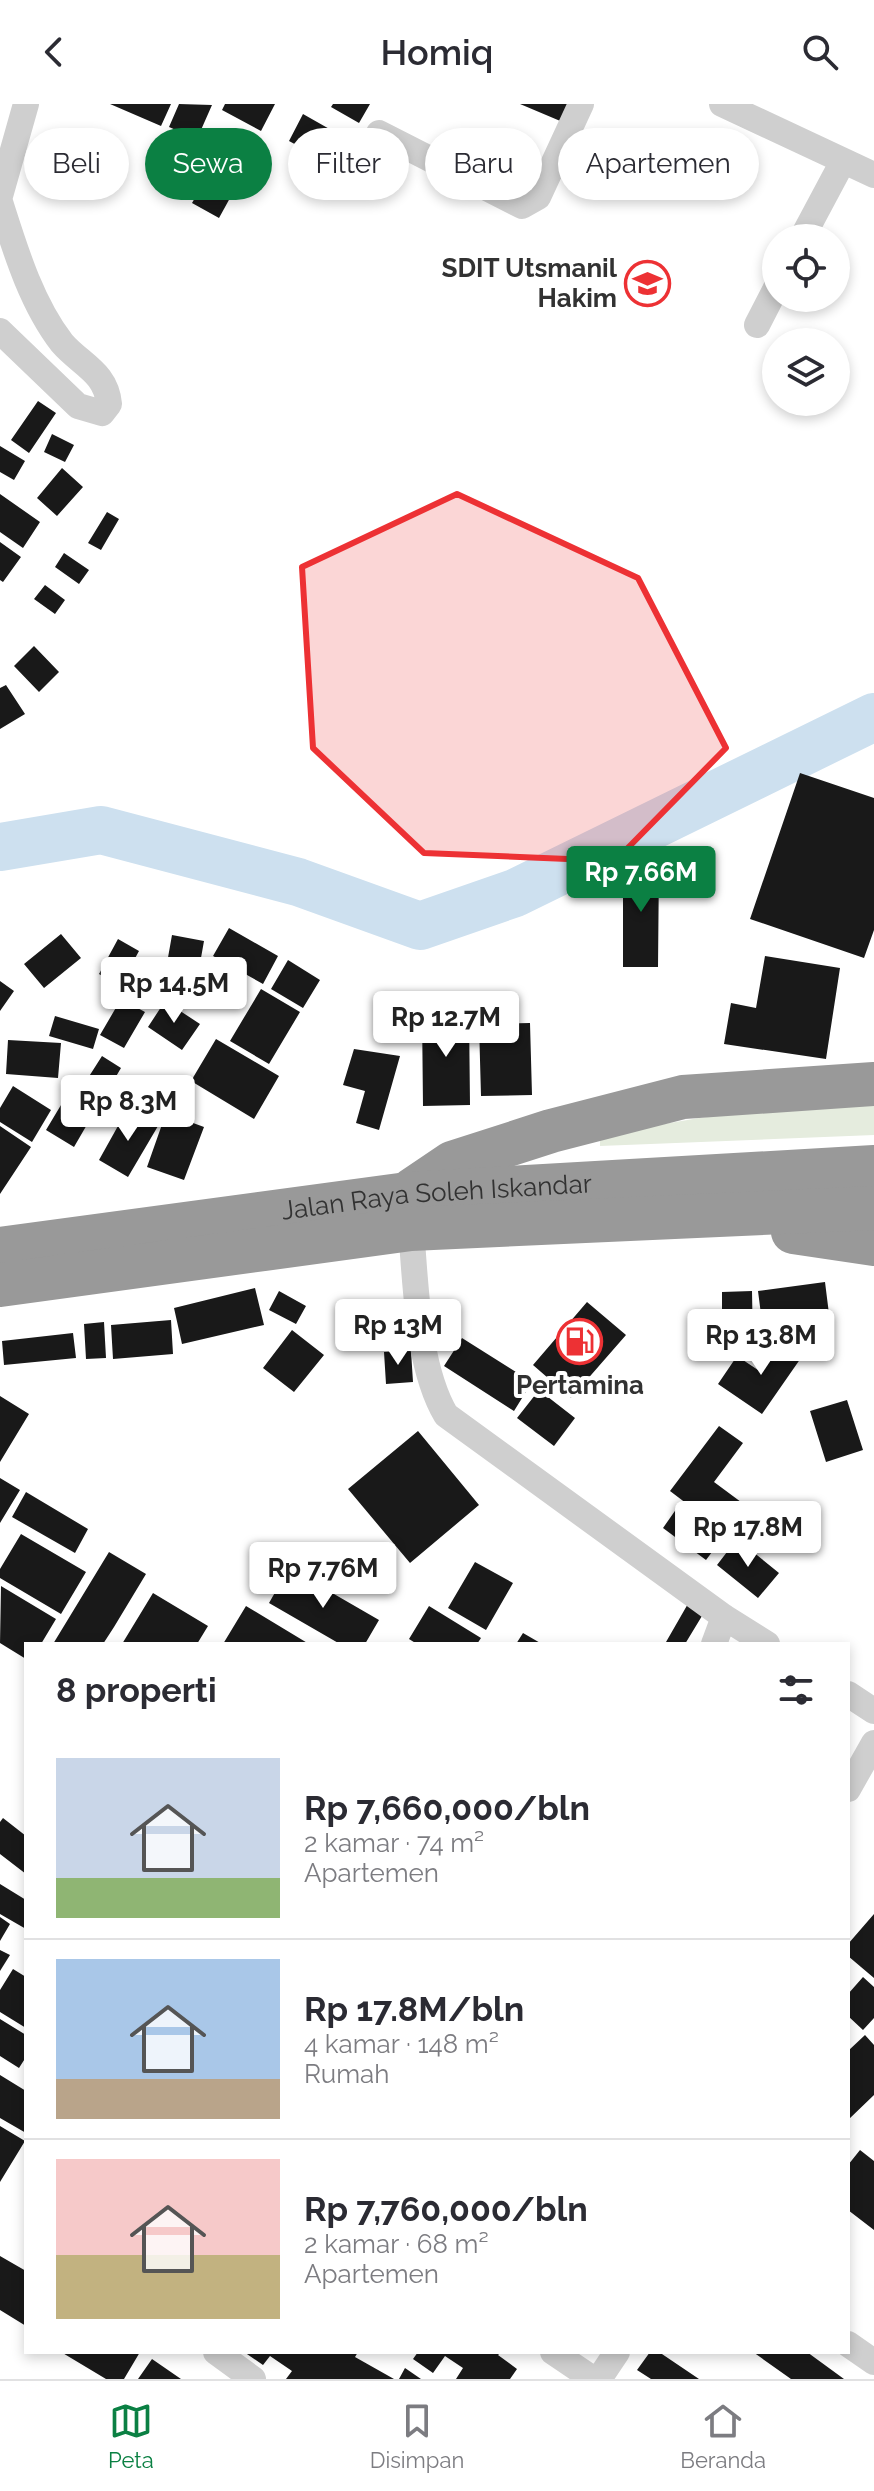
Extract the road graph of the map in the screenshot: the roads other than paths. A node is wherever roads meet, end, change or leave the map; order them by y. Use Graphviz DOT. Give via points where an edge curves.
graph roads {
  1 [pos="26,104"];
  2 [pos="581,104"];
  3 [pos="722,104"];
  4 [pos="409,148"];
  5 [pos="842,163"];
  6 [pos="874,175"];
  7 [pos="0,199"];
  8 [pos="809,224"];
  9 [pos="764,312"];
  10 [pos="757,325"];
  11 [pos="0,331"];
  12 [pos="874,1084"];
  13 [pos="874,1167"];
  14 [pos="874,1208"];
  15 [pos="409,1211"];
  16 [pos="683,1215"];
  17 [pos="874,1244"];
  18 [pos="0,1249"];
  19 [pos="0,1285"];
  20 [pos="724,1617"];
  21 [pos="715,1642"];
  22 [pos="764,1642"];
  23 [pos="850,1695"];
  24 [pos="874,1711"];
  25 [pos="874,1743"];
  26 [pos="850,1785"];
  27 [pos="850,2345"];
  28 [pos="219,2354"];
  29 [pos="615,2354"];
  30 [pos="564,2362"];
  31 [pos="874,2362"];
  32 [pos="253,2379"];
  33 [pos="596,2379"];
  1 -- 7 [label="street"];
  2 -- 4 [label="street" via="538,197 522,206"];
  3 -- 5 [label="street"];
  5 -- 6 [label="street"];
  5 -- 8 [label="street"];
  7 -- 11 [label="street" via="41,310 63,344 103,379 109,404 102,413 78,406"];
  9 -- 10 [label="street"];
  12 -- 15 [label="highway" via="683,1097 551,1131 452,1163"];
  13 -- 15 [label="highway, Jalan Raya Soleh Iskandar"];
  14 -- 16 [label="highway, Jalan Raya Soleh Iskandar"];
  15 -- 16 [label="highway, Jalan Raya Soleh Iskandar"];
  15 -- 18 [label="highway, Jalan Raya Soleh Iskandar"];
  15 -- 19 [label="highway, Jalan Raya Soleh Iskandar"];
  15 -- 20 [label="street" via="428,1363 446,1415"];
  16 -- 17 [label="highway"];
  20 -- 21 [label="street"];
  20 -- 22 [label="street"];
  23 -- 24 [label="street"];
  25 -- 26 [label="street"];
  27 -- 31 [label="street"];
  28 -- 32 [label="street"];
  29 -- 33 [label="street"];
  30 -- 33 [label="street"];
}
